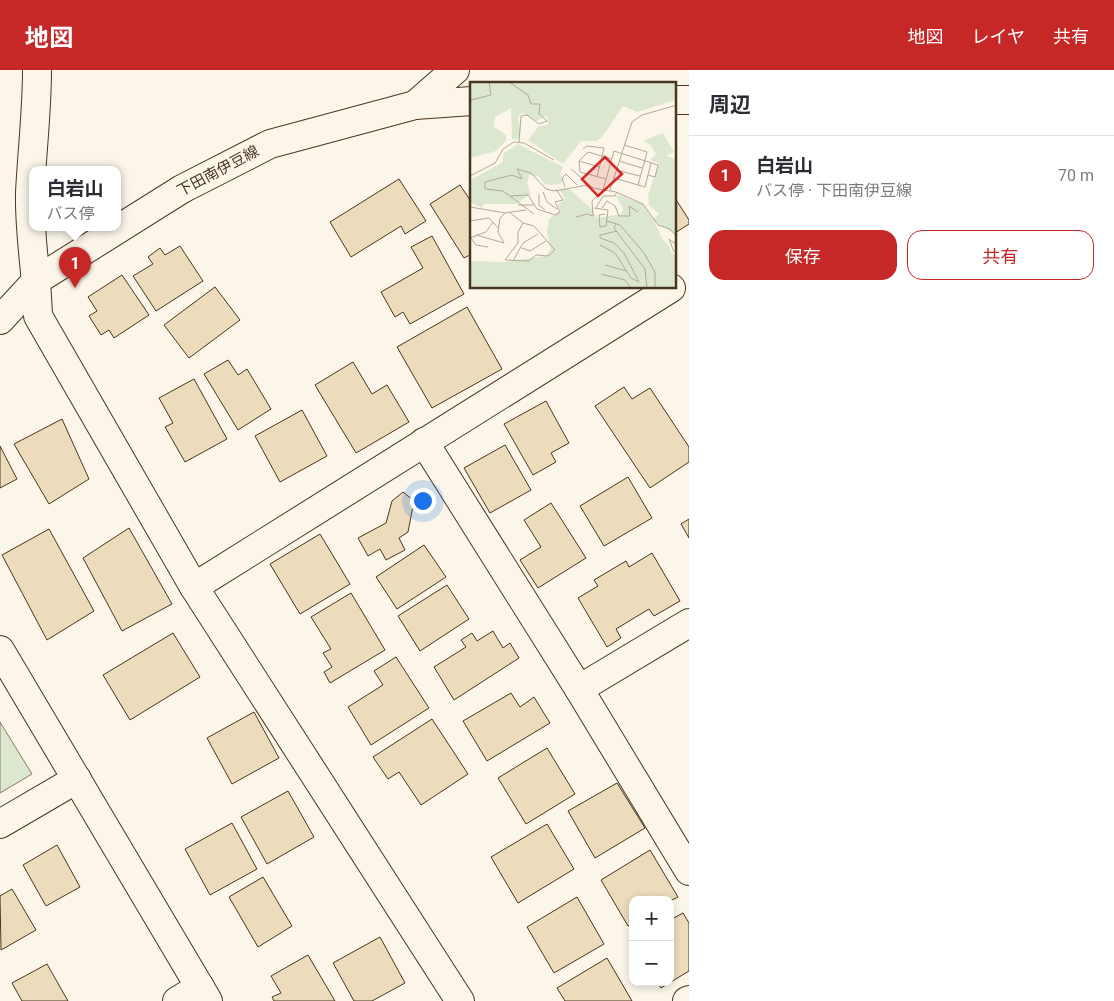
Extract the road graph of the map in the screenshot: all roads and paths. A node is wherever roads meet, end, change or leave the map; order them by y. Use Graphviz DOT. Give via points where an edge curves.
graph roads {
  1 [pos="38,70"];
  2 [pos="455,70"];
  3 [pos="676,100"];
  4 [pos="689,100"];
  5 [pos="470,101"];
  6 [pos="415,104"];
  7 [pos="32,166"];
  8 [pos="121,227"];
  9 [pos="32,231"];
  10 [pos="115,231"];
  11 [pos="689,276"];
  12 [pos="37,280"];
  13 [pos="676,284"];
  14 [pos="669,289"];
  15 [pos="0,320"];
  16 [pos="424,442"];
  17 [pos="194,587"];
  18 [pos="689,623"];
  19 [pos="0,650"];
  20 [pos="579,689"];
  21 [pos="76,779"];
  22 [pos="0,824"];
  23 [pos="689,871"];
  24 [pos="204,994"];
  25 [pos="177,1001"];
  26 [pos="460,1001"];
  1 -- 7 [label="street"];
  2 -- 6 [label="street"];
  3 -- 4 [label="street"];
  5 -- 6 [label="street, 下田南伊豆線"];
  6 -- 8 [label="street, 下田南伊豆線" via="270,144 182,189"];
  9 -- 12 [label="street"];
  10 -- 12 [label="street, 下田南伊豆線"];
  11 -- 13 [label="street"];
  12 -- 15 [label="street, 下田南伊豆線"];
  12 -- 17 [label="street" via="38,316"];
  14 -- 16 [label="street"];
  16 -- 17 [label="street"];
  16 -- 20 [label="street"];
  17 -- 26 [label="street"];
  18 -- 20 [label="street"];
  19 -- 21 [label="street"];
  20 -- 23 [label="street"];
  21 -- 22 [label="street"];
  21 -- 24 [label="street"];
  24 -- 25 [label="street"];
}
